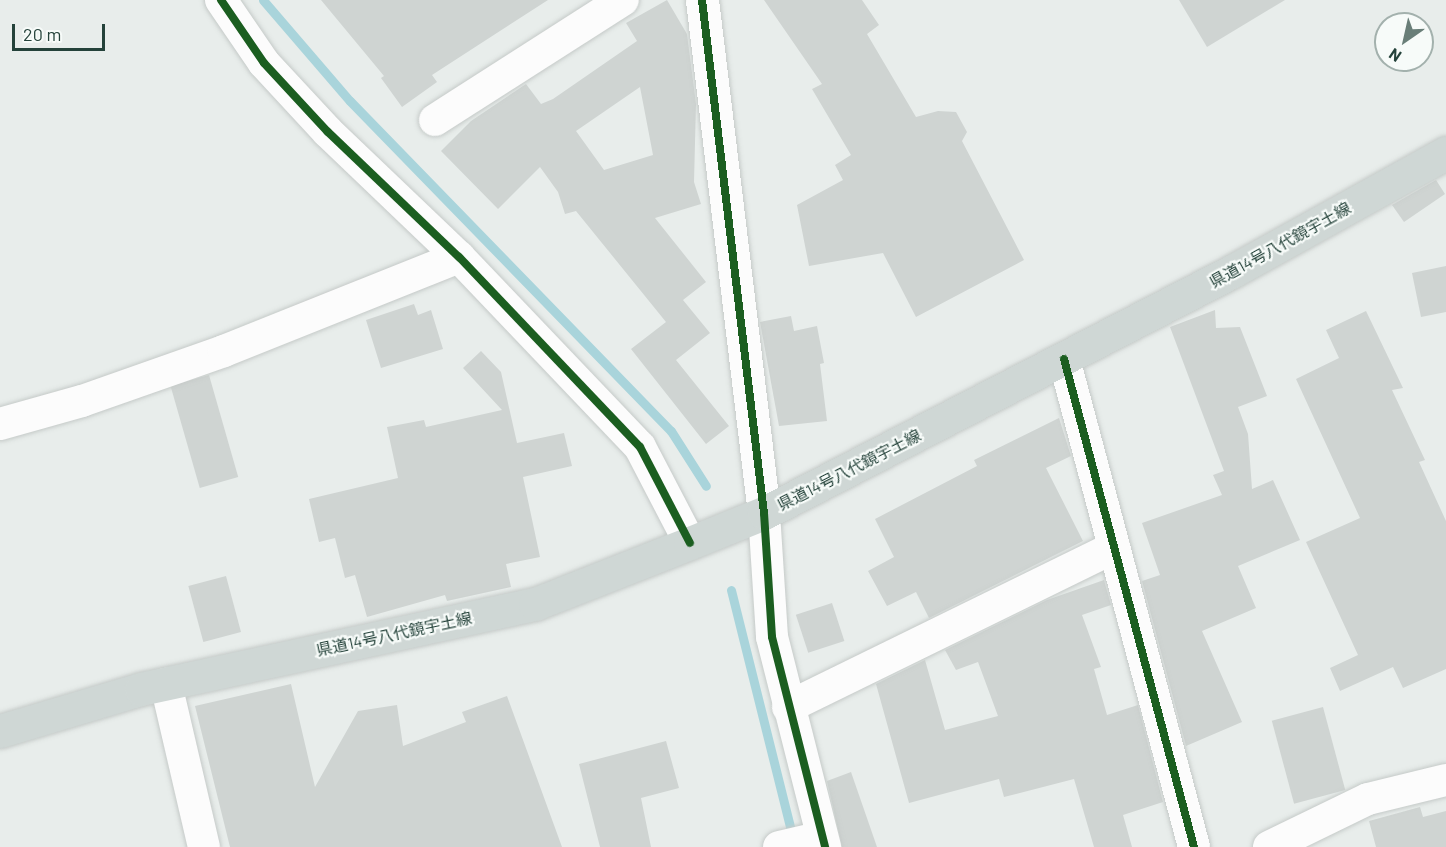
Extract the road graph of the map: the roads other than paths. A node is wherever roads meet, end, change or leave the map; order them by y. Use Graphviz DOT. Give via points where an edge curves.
graph roads {
  1 [pos="221,0"];
  2 [pos="623,0"];
  3 [pos="702,0"];
  4 [pos="435,120"];
  5 [pos="1446,153"];
  6 [pos="459,257"];
  7 [pos="1064,358"];
  8 [pos="0,424"];
  9 [pos="764,513"];
  10 [pos="690,543"];
  11 [pos="1114,547"];
  12 [pos="166,684"];
  13 [pos="788,708"];
  14 [pos="0,731"];
  15 [pos="1446,780"];
  16 [pos="820,841"];
  17 [pos="204,847"];
  18 [pos="779,847"];
  19 [pos="1194,847"];
  20 [pos="1269,847"];
  1 -- 6 [label="street" via="264,63 328,132"];
  2 -- 4 [label="street"];
  3 -- 9 [label="street"];
  5 -- 7 [label="main road, 県道14号八代鏡宇土線" via="1231,273"];
  6 -- 8 [label="street" via="224,351 82,401"];
  6 -- 10 [label="street" via="640,447"];
  7 -- 9 [label="main road, 県道14号八代鏡宇土線"];
  7 -- 11 [label="street"];
  9 -- 10 [label="main road, 県道14号八代鏡宇土線"];
  9 -- 13 [label="street" via="772,638"];
  10 -- 12 [label="main road, 県道14号八代鏡宇土線" via="535,604"];
  11 -- 13 [label="street"];
  11 -- 19 [label="street"];
  12 -- 14 [label="main road, 県道14号八代鏡宇土線"];
  12 -- 17 [label="street"];
  13 -- 16 [label="street"];
  15 -- 20 [label="street" via="1368,799"];
  16 -- 18 [label="street"];
}
